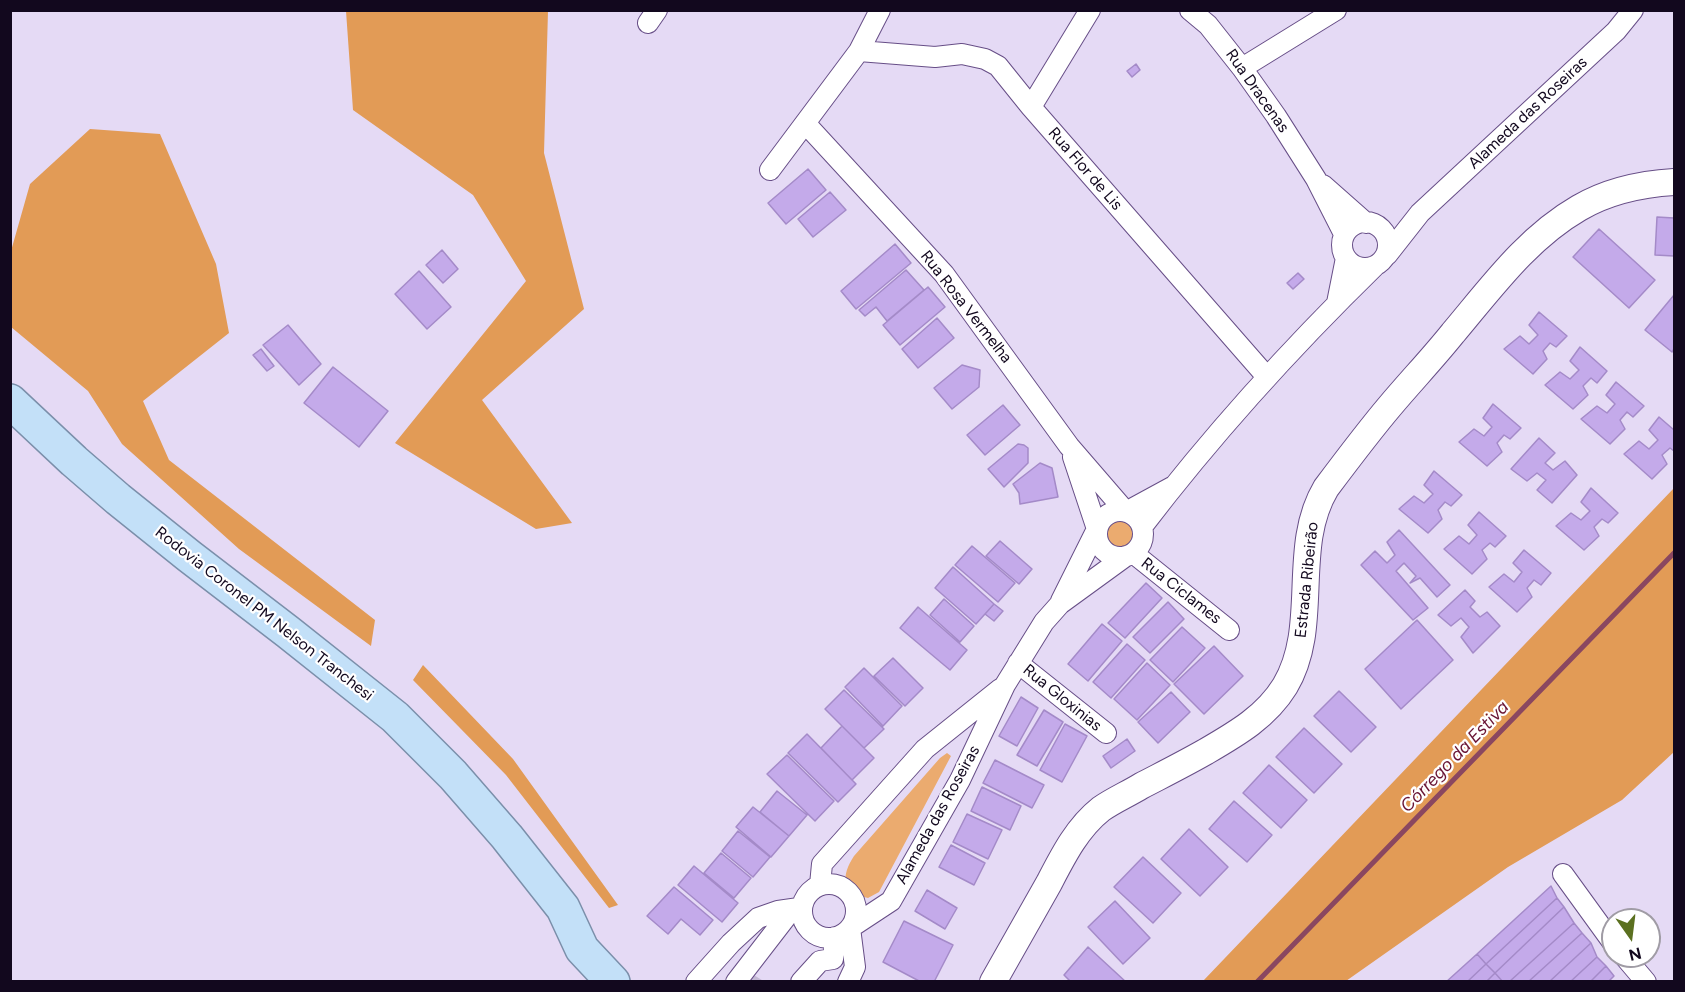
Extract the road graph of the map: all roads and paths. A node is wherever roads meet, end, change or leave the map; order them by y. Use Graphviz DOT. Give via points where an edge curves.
graph roads {
  1 [pos="880,10"];
  2 [pos="1090,10"];
  3 [pos="1190,10"];
  4 [pos="1336,10"];
  5 [pos="1633,10"];
  6 [pos="859,51"];
  7 [pos="1242,68"];
  8 [pos="1031,107"];
  9 [pos="805,123"];
  10 [pos="771,170"];
  11 [pos="1316,179"];
  12 [pos="1674,182"];
  13 [pos="1420,213"];
  14 [pos="1374,226"];
  15 [pos="1344,234"];
  16 [pos="1346,258"];
  17 [pos="1381,260"];
  18 [pos="1337,303"];
  19 [pos="1267,377"];
  20 [pos="10,402"];
  21 [pos="1069,446"];
  22 [pos="1172,487"];
  23 [pos="1126,512"];
  24 [pos="1142,527"];
  25 [pos="1097,529"];
  26 [pos="1129,555"];
  27 [pos="1060,604"];
  28 [pos="1229,630"];
  29 [pos="1018,663"];
  30 [pos="1005,685"];
  31 [pos="1106,733"];
  32 [pos="507,837"];
  33 [pos="1563,874"];
  34 [pos="820,885"];
  35 [pos="799,908"];
  36 [pos="1601,926"];
  37 [pos="843,933"];
  38 [pos="832,959"];
  39 [pos="1635,968"];
  40 [pos="757,977"];
  41 [pos="587,981"];
  42 [pos="613,981"];
  43 [pos="696,981"];
  44 [pos="736,981"];
  45 [pos="801,981"];
  46 [pos="820,981"];
  47 [pos="848,981"];
  48 [pos="993,981"];
  49 [pos="1646,981"];
  1 -- 6 [label="street"];
  2 -- 8 [label="street"];
  3 -- 7 [label="street, Rua Dracenas" via="1208,25"];
  4 -- 7 [label="street"];
  5 -- 13 [label="street, Alameda das Roseiras" via="1608,38"];
  6 -- 8 [label="street, Rua Flor de Lis" via="935,57 962,54 985,59 998,66"];
  6 -- 9 [label="street"];
  7 -- 11 [label="street, Rua Dracenas"];
  8 -- 19 [label="street, Rua Flor de Lis"];
  9 -- 10 [label="street"];
  9 -- 21 [label="street, Rua Rosa Vermelha" via="944,274"];
  11 -- 14 [label="street, Rua Dracenas"];
  11 -- 15 [label="street, Rua Dracenas"];
  12 -- 48 [label="street, Estrada Ribeirão" via="1630,187 1602,196 1557,222 1503,274 1389,407 1317,502 1307,548 1300,649 1285,687 1259,717 1239,732 1115,800 1093,817 1070,844"];
  13 -- 14 [label="street, Alameda das Roseiras"];
  13 -- 17 [label="street, Alameda das Roseiras"];
  14 -- 15 [label="street" via="1353,225"];
  14 -- 17 [label="street" via="1387,239"];
  15 -- 16 [label="street"];
  16 -- 17 [label="street" via="1365,268"];
  16 -- 18 [label="street"];
  17 -- 18 [label="street, Alameda das Roseiras"];
  18 -- 19 [label="street, Alameda das Roseiras"];
  19 -- 22 [label="street, Alameda das Roseiras"];
  20 -- 32 [label="highway, Rodovia Coronel PM Nelson Tranchesi" via="118,498 395,717"];
  21 -- 23 [label="street, Rua Rosa Vermelha"];
  21 -- 25 [label="street, Rua Rosa Vermelha"];
  22 -- 23 [label="street, Alameda das Roseiras"];
  22 -- 24 [label="street, Alameda das Roseiras"];
  23 -- 24 [label="street"];
  23 -- 25 [label="street" via="1105,516"];
  24 -- 26 [label="street" via="1142,541"];
  25 -- 26 [label="street" via="1096,537 1103,550 1118,557"];
  25 -- 27 [label="street, Alameda das Roseiras"];
  26 -- 27 [label="street, Alameda das Roseiras"];
  26 -- 28 [label="street, Rua Ciclames"];
  27 -- 29 [label="street, Alameda das Roseiras"];
  29 -- 30 [label="street, Alameda das Roseiras"];
  29 -- 31 [label="street, Rua Gloxinias"];
  30 -- 34 [label="street, Alameda das Roseiras" via="917,757 822,864"];
  30 -- 37 [label="street, Alameda das Roseiras" via="960,780 891,901"];
  32 -- 41 [label="highway, Rodovia Coronel PM Nelson Tranchesi"];
  32 -- 42 [label="highway, Rodovia Coronel PM Nelson Tranchesi" via="563,908 582,949"];
  33 -- 36 [label="street"];
  34 -- 37 [label="street" via="838,885 852,896 855,921"];
  34 -- 37 [label="street" via="806,897 802,914 805,923 826,938"];
  35 -- 40 [label="street" via="795,922"];
  35 -- 43 [label="street" via="758,918"];
  35 -- 44 [label="street" via="790,912"];
  37 -- 38 [label="street"];
  37 -- 47 [label="street" via="855,967"];
  38 -- 45 [label="street" via="820,961"];
  38 -- 46 [label="street"];
  39 -- 49 [label="street"];
}
